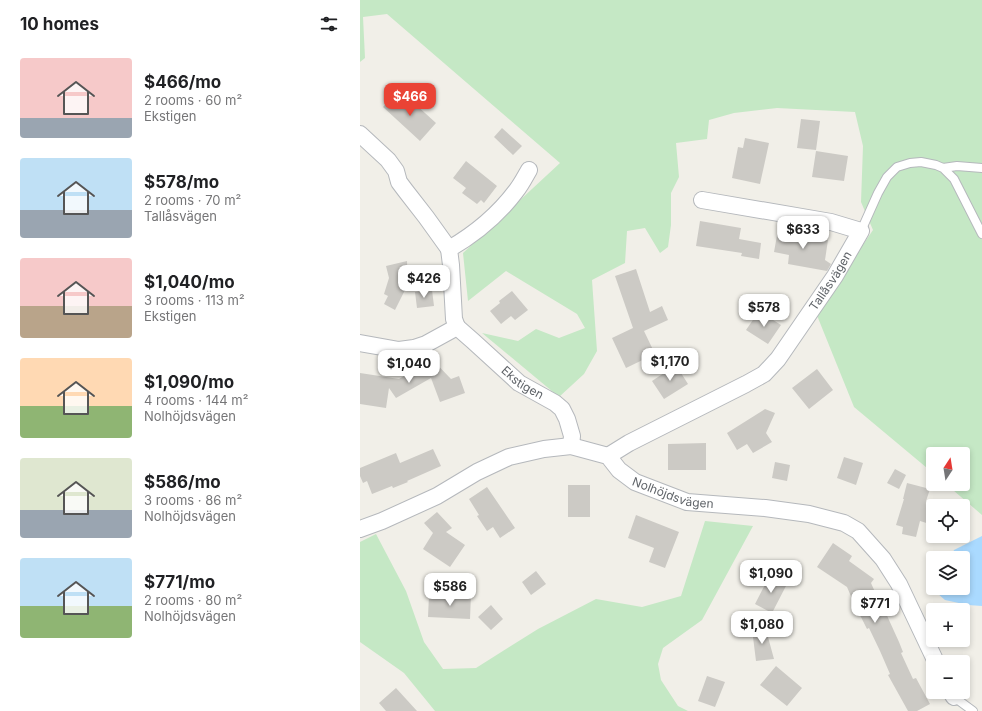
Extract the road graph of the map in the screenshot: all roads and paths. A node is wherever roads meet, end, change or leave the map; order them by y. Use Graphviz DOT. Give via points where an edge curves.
graph roads {
  1 [pos="360,134"];
  2 [pos="943,168"];
  3 [pos="982,168"];
  4 [pos="529,170"];
  5 [pos="702,200"];
  6 [pos="861,231"];
  7 [pos="982,234"];
  8 [pos="449,249"];
  9 [pos="457,327"];
  10 [pos="360,343"];
  11 [pos="571,446"];
  12 [pos="608,456"];
  13 [pos="360,529"];
  14 [pos="933,655"];
  15 [pos="958,699"];
  16 [pos="974,711"];
  1 -- 8 [label="street" via="388,160 396,171 399,182"];
  2 -- 3 [label="lane"];
  2 -- 6 [label="lane" via="921,162 897,168 887,177"];
  2 -- 7 [label="lane" via="954,179"];
  4 -- 8 [label="street" via="517,190 498,212"];
  5 -- 6 [label="street" via="831,222"];
  6 -- 12 [label="street, Tallåsvägen" via="835,276 778,359 764,374 629,442"];
  8 -- 9 [label="street" via="454,319"];
  9 -- 10 [label="street" via="414,348 399,350"];
  9 -- 11 [label="street, Ekstigen" via="519,383 562,409 572,436"];
  11 -- 12 [label="street"];
  11 -- 13 [label="street" via="509,456 437,496"];
  12 -- 14 [label="street, Nolhöjdsvägen" via="619,470 635,482 687,502 809,514 844,523 858,531 883,559 899,584"];
  15 -- 16 [label="lane"];
}
